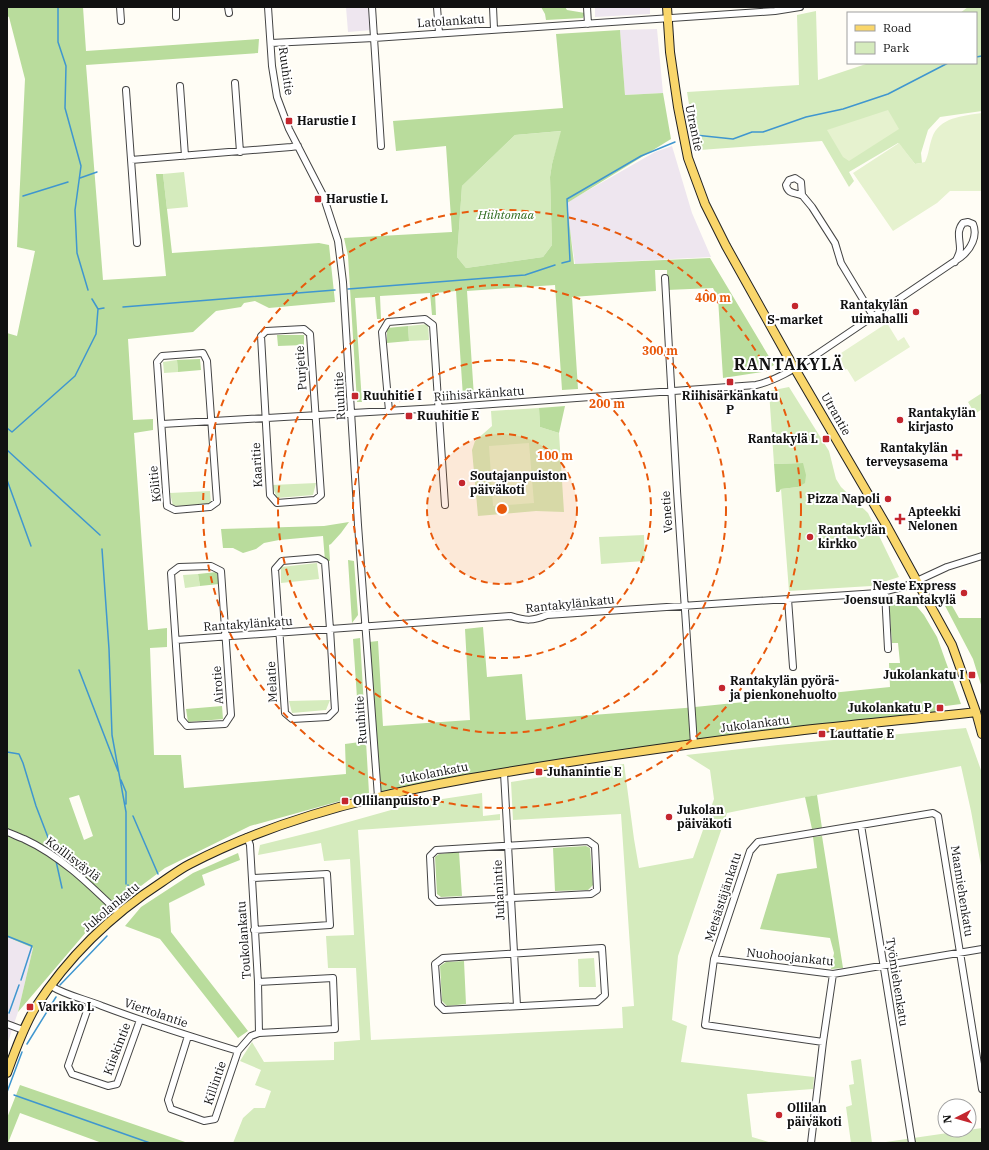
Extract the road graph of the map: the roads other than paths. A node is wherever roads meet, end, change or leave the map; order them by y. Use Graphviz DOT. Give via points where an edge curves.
graph roads {
  1 [pos="120,7"];
  2 [pos="176,7"];
  3 [pos="268,7"];
  4 [pos="372,7"];
  5 [pos="437,7"];
  6 [pos="493,7"];
  7 [pos="587,7"];
  8 [pos="667,7"];
  9 [pos="800,7"];
  10 [pos="739,10"];
  11 [pos="176,17"];
  12 [pos="667,18"];
  13 [pos="121,21"];
  14 [pos="588,24"];
  15 [pos="494,29"];
  16 [pos="439,33"];
  17 [pos="374,38"];
  18 [pos="270,43"];
  19 [pos="235,83"];
  20 [pos="180,86"];
  21 [pos="126,90"];
  22 [pos="298,146"];
  23 [pos="381,146"];
  24 [pos="240,152"];
  25 [pos="185,156"];
  26 [pos="131,160"];
  27 [pos="801,187"];
  28 [pos="794,193"];
  29 [pos="803,196"];
  30 [pos="138,243"];
  31 [pos="955,262"];
  32 [pos="665,278"];
  33 [pos="873,316"];
  34 [pos="795,368"];
  35 [pos="670,391"];
  36 [pos="438,408"];
  37 [pos="389,411"];
  38 [pos="351,413"];
  39 [pos="316,415"];
  40 [pos="266,418"];
  41 [pos="211,421"];
  42 [pos="162,424"];
  43 [pos="445,505"];
  44 [pos="982,556"];
  45 [pos="917,581"];
  46 [pos="885,592"];
  47 [pos="788,599"];
  48 [pos="685,606"];
  49 [pos="366,627"];
  50 [pos="330,629"];
  51 [pos="280,633"];
  52 [pos="226,637"];
  53 [pos="176,640"];
  54 [pos="888,649"];
  55 [pos="793,667"];
  56 [pos="976,712"];
  57 [pos="982,734"];
  58 [pos="694,744"];
  59 [pos="504,773"];
  60 [pos="378,797"];
  61 [pos="938,816"];
  62 [pos="862,825"];
  63 [pos="7,832"];
  64 [pos="247,838"];
  65 [pos="508,846"];
  66 [pos="252,878"];
  67 [pos="511,899"];
  68 [pos="118,913"];
  69 [pos="254,930"];
  70 [pos="982,950"];
  71 [pos="961,953"];
  72 [pos="514,954"];
  73 [pos="714,959"];
  74 [pos="884,965"];
  75 [pos="833,974"];
  76 [pos="258,982"];
  77 [pos="51,986"];
  78 [pos="90,1002"];
  79 [pos="517,1006"];
  80 [pos="140,1020"];
  81 [pos="7,1024"];
  82 [pos="23,1030"];
  83 [pos="259,1033"];
  84 [pos="188,1036"];
  85 [pos="823,1042"];
  86 [pos="238,1051"];
  87 [pos="7,1073"];
  88 [pos="982,1090"];
  89 [pos="811,1143"];
  90 [pos="912,1143"];
  1 -- 13 [label="street"];
  2 -- 11 [label="street"];
  3 -- 18 [label="street, Ruuhitie"];
  4 -- 17 [label="street"];
  5 -- 16 [label="street"];
  6 -- 15 [label="street"];
  7 -- 14 [label="street"];
  8 -- 12 [label="main road, Utrantie"];
  9 -- 10 [label="street, Latolankatu" via="774,11"];
  10 -- 12 [label="street, Latolankatu"];
  12 -- 14 [label="street, Latolankatu"];
  12 -- 34 [label="main road, Utrantie" via="678,108 688,158 708,210 726,246"];
  14 -- 15 [label="street, Latolankatu"];
  15 -- 16 [label="street, Latolankatu"];
  16 -- 17 [label="street, Latolankatu"];
  17 -- 18 [label="street, Latolankatu"];
  17 -- 23 [label="street"];
  18 -- 22 [label="street, Ruuhitie" via="278,96 283,114"];
  19 -- 24 [label="street"];
  20 -- 25 [label="street"];
  21 -- 26 [label="street"];
  22 -- 24 [label="street"];
  22 -- 38 [label="street, Ruuhitie" via="323,195 338,241"];
  24 -- 25 [label="street"];
  25 -- 26 [label="street"];
  26 -- 30 [label="street"];
  27 -- 28 [label="street"];
  27 -- 28 [label="street" via="797,179 789,180 787,188"];
  27 -- 29 [label="street"];
  28 -- 29 [label="street"];
  29 -- 33 [label="street" via="835,243 841,262"];
  31 -- 31 [label="street, Riihisärkänkatu" via="970,248 974,238 973,224 968,222 963,223 958,230 960,249"];
  31 -- 33 [label="street, Riihisärkänkatu"];
  32 -- 35 [label="street, Venetie"];
  33 -- 34 [label="street, Riihisärkänkatu"];
  34 -- 35 [label="street, Riihisärkänkatu" via="756,385"];
  34 -- 45 [label="main road, Utrantie"];
  35 -- 36 [label="street, Riihisärkänkatu"];
  35 -- 48 [label="street, Venetie"];
  36 -- 37 [label="street, Riihisärkänkatu"];
  36 -- 37 [label="street" via="433,324 425,319 388,322 382,332"];
  36 -- 43 [label="street"];
  37 -- 38 [label="street, Riihisärkänkatu"];
  38 -- 39 [label="street, Riihisärkänkatu"];
  38 -- 49 [label="street, Ruuhitie"];
  39 -- 40 [label="street, Riihisärkänkatu"];
  39 -- 40 [label="street, Kaaritie" via="321,494 315,500 277,503 270,495"];
  39 -- 40 [label="street, Purjetie" via="310,334 304,329 266,331 261,336"];
  40 -- 41 [label="street, Riihisärkänkatu"];
  41 -- 42 [label="street, Riihisärkänkatu"];
  41 -- 42 [label="street" via="207,361 203,353 162,356 157,362"];
  41 -- 42 [label="street, Kölitie" via="216,502 210,507 175,510 167,506"];
  44 -- 45 [label="street, Rantakylänkatu" via="947,567"];
  45 -- 46 [label="street, Rantakylänkatu"];
  45 -- 56 [label="main road, Utrantie" via="952,644"];
  46 -- 47 [label="street, Rantakylänkatu"];
  46 -- 54 [label="street"];
  47 -- 48 [label="street, Rantakylänkatu"];
  47 -- 55 [label="street"];
  48 -- 49 [label="street, Rantakylänkatu" via="547,615 538,619 523,620 511,616"];
  48 -- 58 [label="street, Venetie"];
  49 -- 50 [label="street, Rantakylänkatu"];
  49 -- 60 [label="street, Ruuhitie"];
  50 -- 51 [label="street, Rantakylänkatu"];
  50 -- 51 [label="street, Melatie" via="324,562 318,558 282,561 275,569"];
  50 -- 51 [label="street, Melatie" via="335,710 328,717 292,719 285,713"];
  51 -- 52 [label="street, Rantakylänkatu"];
  52 -- 53 [label="street, Rantakylänkatu"];
  52 -- 53 [label="street" via="221,571 211,566 179,567 171,573"];
  52 -- 53 [label="street, Airotie" via="231,715 225,724 187,726 181,719"];
  56 -- 57 [label="main road, Utrantie"];
  56 -- 58 [label="main road, Jukolankatu"];
  58 -- 59 [label="main road, Jukolankatu"];
  59 -- 60 [label="main road, Jukolankatu"];
  59 -- 65 [label="street, Juhanintie"];
  60 -- 64 [label="main road, Jukolankatu" via="325,811"];
  61 -- 62 [label="street, Metsästäjänkatu" via="933,813"];
  61 -- 71 [label="street, Maamiehenkatu"];
  62 -- 73 [label="street, Metsästäjänkatu" via="758,842 750,850"];
  62 -- 74 [label="street, Työmiehenkatu"];
  63 -- 68 [label="street, Koillisväylä" via="52,855 95,890"];
  64 -- 66 [label="street, Toukolankatu" via="250,845"];
  64 -- 68 [label="main road, Jukolankatu" via="188,865"];
  65 -- 67 [label="street, Juhanintie"];
  65 -- 67 [label="street" via="436,850 430,856 432,897 437,902"];
  65 -- 67 [label="street" via="588,841 595,846 597,890 591,894"];
  66 -- 69 [label="street, Toukolankatu"];
  66 -- 69 [label="street" via="327,874 330,925"];
  67 -- 72 [label="street, Juhanintie"];
  68 -- 77 [label="main road, Jukolankatu" via="78,952"];
  69 -- 76 [label="street, Toukolankatu"];
  70 -- 71 [label="street, Nuohoojankatu"];
  71 -- 74 [label="street, Nuohoojankatu"];
  71 -- 88 [label="street, Maamiehenkatu"];
  72 -- 79 [label="street, Juhanintie"];
  72 -- 79 [label="street" via="443,958 435,964 438,1004 444,1010"];
  72 -- 79 [label="street" via="602,948 605,995 597,1002"];
  73 -- 75 [label="street, Nuohoojankatu"];
  73 -- 85 [label="street, Metsästäjänkatu" via="705,1025"];
  74 -- 75 [label="street, Nuohoojankatu"];
  74 -- 90 [label="street, Työmiehenkatu"];
  75 -- 85 [label="street"];
  76 -- 83 [label="street, Toukolankatu"];
  76 -- 83 [label="street" via="333,978 335,1029"];
  77 -- 78 [label="street, Viertolantie"];
  77 -- 82 [label="main road, Jukolankatu"];
  78 -- 80 [label="street, Viertolantie"];
  78 -- 80 [label="street, Kiiskintie" via="68,1066 72,1074 108,1086 117,1084"];
  80 -- 84 [label="street, Viertolantie"];
  81 -- 82 [label="street"];
  82 -- 87 [label="main road, Jukolankatu"];
  83 -- 86 [label="street" via="250,1036"];
  84 -- 86 [label="street, Viertolantie"];
  84 -- 86 [label="street, Killintie" via="168,1100 171,1109 204,1121 215,1119"];
  85 -- 89 [label="street"];
}
